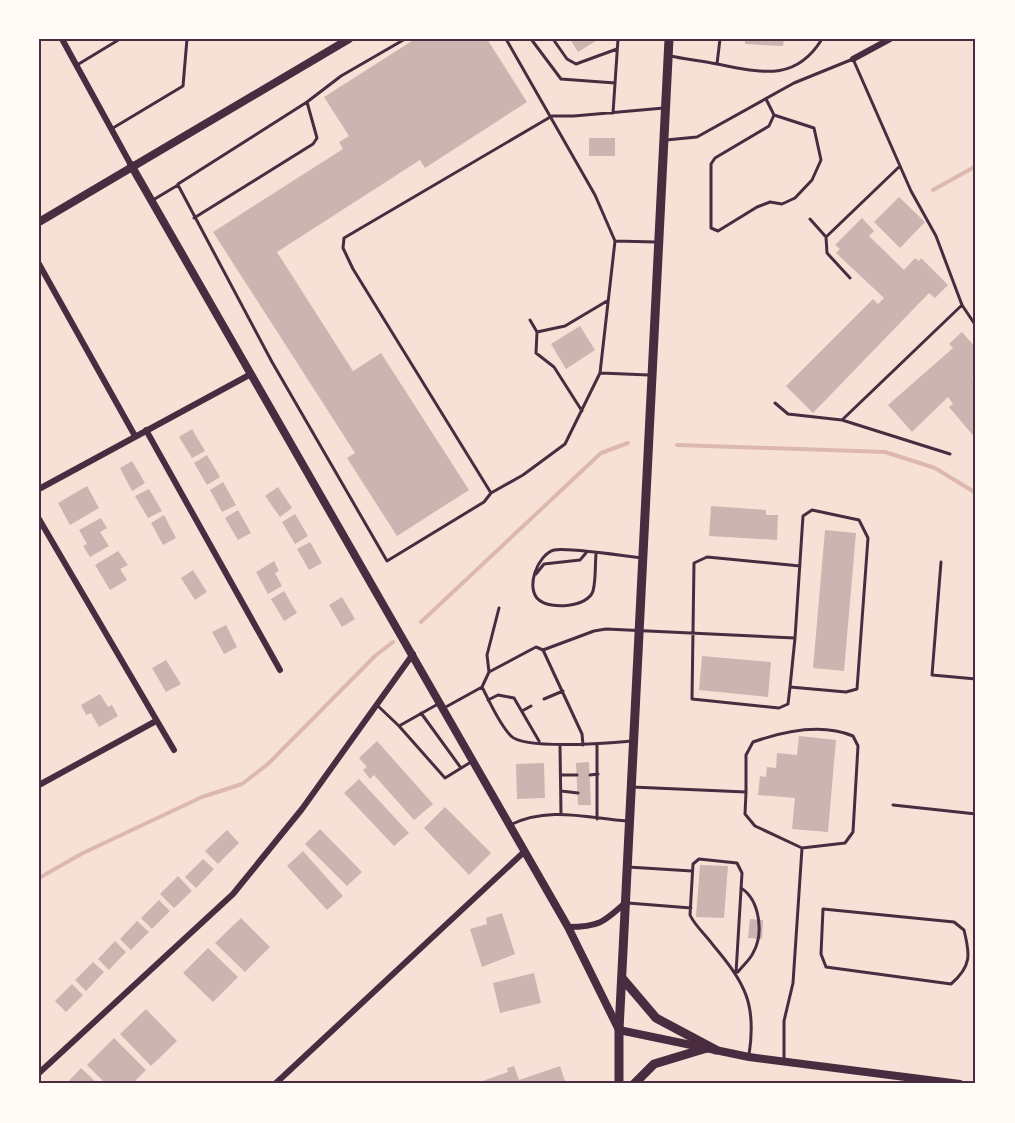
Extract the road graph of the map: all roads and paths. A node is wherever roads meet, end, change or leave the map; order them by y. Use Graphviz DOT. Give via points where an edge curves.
graph roads {
  1 [pos="62,39"];
  2 [pos="120,39"];
  3 [pos="187,39"];
  4 [pos="349,39"];
  5 [pos="405,39"];
  6 [pos="506,39"];
  7 [pos="531,39"];
  8 [pos="553,39"];
  9 [pos="618,39"];
  10 [pos="669,39"];
  11 [pos="720,39"];
  12 [pos="822,39"];
  13 [pos="890,39"];
  14 [pos="617,49"];
  15 [pos="668,56"];
  16 [pos="853,59"];
  17 [pos="717,64"];
  18 [pos="77,65"];
  19 [pos="615,83"];
  20 [pos="766,99"];
  21 [pos="307,102"];
  22 [pos="666,108"];
  23 [pos="613,113"];
  24 [pos="774,115"];
  25 [pos="552,116"];
  26 [pos="111,129"];
  27 [pos="664,140"];
  28 [pos="131,165"];
  29 [pos="900,166"];
  30 [pos="178,184"];
  31 [pos="152,201"];
  32 [pos="194,218"];
  33 [pos="810,219"];
  34 [pos="39,222"];
  35 [pos="825,237"];
  36 [pos="615,241"];
  37 [pos="659,243"];
  38 [pos="39,264"];
  39 [pos="850,278"];
  40 [pos="608,300"];
  41 [pos="962,306"];
  42 [pos="530,320"];
  43 [pos="976,326"];
  44 [pos="537,332"];
  45 [pos="600,373"];
  46 [pos="251,374"];
  47 [pos="652,375"];
  48 [pos="775,403"];
  49 [pos="582,411"];
  50 [pos="842,420"];
  51 [pos="146,430"];
  52 [pos="135,436"];
  53 [pos="950,454"];
  54 [pos="39,489"];
  55 [pos="491,493"];
  56 [pos="39,519"];
  57 [pos="586,553"];
  58 [pos="596,554"];
  59 [pos="643,558"];
  60 [pos="940,562"];
  61 [pos="800,566"];
  62 [pos="535,575"];
  63 [pos="499,608"];
  64 [pos="640,629"];
  65 [pos="692,632"];
  66 [pos="795,638"];
  67 [pos="543,650"];
  68 [pos="413,654"];
  69 [pos="280,670"];
  70 [pos="489,672"];
  71 [pos="976,679"];
  72 [pos="482,687"];
  73 [pos="790,687"];
  74 [pos="563,691"];
  75 [pos="544,699"];
  76 [pos="488,700"];
  77 [pos="377,705"];
  78 [pos="442,705"];
  79 [pos="531,706"];
  80 [pos="522,711"];
  81 [pos="422,713"];
  82 [pos="156,721"];
  83 [pos="399,726"];
  84 [pos="539,741"];
  85 [pos="634,741"];
  86 [pos="597,744"];
  87 [pos="583,745"];
  88 [pos="560,746"];
  89 [pos="174,750"];
  90 [pos="474,761"];
  91 [pos="461,768"];
  92 [pos="560,774"];
  93 [pos="590,774"];
  94 [pos="598,774"];
  95 [pos="577,775"];
  96 [pos="39,785"];
  97 [pos="632,788"];
  98 [pos="561,791"];
  99 [pos="598,792"];
  100 [pos="746,792"];
  101 [pos="578,793"];
  102 [pos="590,793"];
  103 [pos="893,805"];
  104 [pos="561,814"];
  105 [pos="976,814"];
  106 [pos="597,819"];
  107 [pos="629,821"];
  108 [pos="510,825"];
  109 [pos="802,848"];
  110 [pos="525,851"];
  111 [pos="628,867"];
  112 [pos="692,871"];
  113 [pos="741,888"];
  114 [pos="626,903"];
  115 [pos="691,908"];
  116 [pos="568,927"];
  117 [pos="970,954"];
  118 [pos="976,955"];
  119 [pos="736,973"];
  120 [pos="622,978"];
  121 [pos="619,1030"];
  122 [pos="711,1049"];
  123 [pos="749,1057"];
  124 [pos="784,1062"];
  125 [pos="39,1073"];
  126 [pos="275,1084"];
  127 [pos="619,1084"];
  128 [pos="634,1084"];
  129 [pos="960,1084"];
  1 -- 18 [label="street"];
  2 -- 18 [label="lane"];
  3 -- 26 [label="lane" via="183,86"];
  4 -- 28 [label="street"];
  5 -- 21 [label="lane" via="341,76"];
  6 -- 25 [label="lane"];
  7 -- 19 [label="lane" via="561,79"];
  8 -- 14 [label="lane" via="567,59 576,64"];
  9 -- 14 [label="lane"];
  10 -- 15 [label="main road"];
  11 -- 17 [label="lane"];
  12 -- 17 [label="lane" via="812,54 790,69 745,70"];
  13 -- 16 [label="street"];
  14 -- 19 [label="lane"];
  15 -- 17 [label="lane"];
  15 -- 22 [label="main road"];
  16 -- 20 [label="lane"];
  16 -- 29 [label="lane"];
  18 -- 26 [label="street"];
  19 -- 23 [label="lane"];
  20 -- 24 [label="lane"];
  20 -- 27 [label="lane" via="697,137"];
  21 -- 30 [label="lane"];
  21 -- 32 [label="lane" via="317,138 313,144"];
  22 -- 23 [label="lane"];
  22 -- 27 [label="main road"];
  23 -- 25 [label="lane"];
  24 -- 24 [label="lane" via="769,126 711,164 711,228 718,231 757,207 795,198 812,180 820,160 814,128"];
  25 -- 36 [label="lane"];
  25 -- 55 [label="lane" via="344,238 343,248 353,268"];
  26 -- 28 [label="street"];
  27 -- 37 [label="main road"];
  28 -- 31 [label="street"];
  28 -- 34 [label="street"];
  29 -- 35 [label="lane"];
  29 -- 41 [label="lane" via="936,236"];
  30 -- 31 [label="lane"];
  30 -- 32 [label="lane"];
  31 -- 46 [label="street"];
  32 -- 55 [label="lane" via="387,561 484,502"];
  33 -- 35 [label="lane"];
  35 -- 39 [label="lane" via="827,253"];
  36 -- 37 [label="lane"];
  36 -- 40 [label="lane"];
  37 -- 47 [label="main road"];
  38 -- 52 [label="street"];
  40 -- 44 [label="lane" via="565,326"];
  40 -- 45 [label="lane"];
  41 -- 43 [label="lane"];
  41 -- 50 [label="lane"];
  42 -- 44 [label="lane"];
  44 -- 49 [label="lane" via="536,353 554,367"];
  45 -- 47 [label="lane"];
  45 -- 49 [label="lane"];
  46 -- 51 [label="street"];
  46 -- 68 [label="street"];
  47 -- 59 [label="main road"];
  48 -- 50 [label="lane" via="788,414"];
  49 -- 55 [label="lane" via="565,444"];
  50 -- 53 [label="lane"];
  51 -- 52 [label="street"];
  51 -- 69 [label="street"];
  52 -- 54 [label="street"];
  56 -- 82 [label="street"];
  57 -- 58 [label="lane"];
  57 -- 62 [label="lane" via="580,560 544,564"];
  57 -- 62 [label="lane" via="555,550 542,558 535,567"];
  58 -- 59 [label="lane"];
  58 -- 62 [label="lane" via="593,591 578,604 540,601 535,595"];
  59 -- 64 [label="main road"];
  60 -- 71 [label="lane" via="932,675"];
  61 -- 65 [label="lane" via="707,556 694,563"];
  61 -- 66 [label="lane"];
  61 -- 73 [label="lane" via="803,516 812,510 859,520 868,538 857,689 846,693"];
  63 -- 70 [label="lane" via="487,656"];
  64 -- 65 [label="lane"];
  64 -- 67 [label="lane" via="594,631"];
  64 -- 85 [label="main road"];
  65 -- 66 [label="lane"];
  65 -- 73 [label="lane" via="692,699 779,708 788,704"];
  66 -- 73 [label="lane"];
  67 -- 70 [label="lane" via="527,650"];
  67 -- 74 [label="lane"];
  68 -- 77 [label="street"];
  68 -- 78 [label="street"];
  70 -- 72 [label="lane"];
  72 -- 76 [label="lane"];
  72 -- 78 [label="lane"];
  74 -- 75 [label="lane"];
  74 -- 87 [label="lane"];
  76 -- 80 [label="lane" via="498,695 514,698"];
  76 -- 84 [label="lane" via="511,736 521,741"];
  77 -- 83 [label="lane"];
  77 -- 125 [label="street" via="302,809 233,894"];
  78 -- 81 [label="lane"];
  78 -- 90 [label="street"];
  79 -- 80 [label="lane"];
  80 -- 84 [label="lane"];
  81 -- 83 [label="lane"];
  81 -- 91 [label="lane"];
  82 -- 89 [label="street"];
  82 -- 96 [label="street"];
  83 -- 91 [label="lane" via="445,778"];
  84 -- 88 [label="lane"];
  85 -- 86 [label="lane"];
  85 -- 97 [label="main road"];
  86 -- 87 [label="lane"];
  86 -- 94 [label="lane"];
  87 -- 88 [label="lane"];
  88 -- 92 [label="lane"];
  90 -- 91 [label="lane"];
  90 -- 108 [label="street"];
  92 -- 95 [label="lane"];
  92 -- 98 [label="lane"];
  93 -- 94 [label="lane"];
  94 -- 99 [label="lane"];
  97 -- 100 [label="lane"];
  97 -- 107 [label="main road"];
  98 -- 101 [label="lane"];
  98 -- 104 [label="lane"];
  99 -- 102 [label="lane"];
  99 -- 106 [label="lane"];
  100 -- 109 [label="lane" via="745,814 755,826"];
  100 -- 109 [label="lane" via="746,755 753,742 788,730 844,732 853,736 858,746 853,832 844,843"];
  103 -- 105 [label="lane"];
  104 -- 106 [label="lane"];
  104 -- 108 [label="lane" via="529,816"];
  106 -- 107 [label="lane"];
  107 -- 111 [label="main road"];
  108 -- 110 [label="street"];
  109 -- 124 [label="lane" via="793,983 784,1021"];
  110 -- 116 [label="street"];
  110 -- 126 [label="street"];
  111 -- 112 [label="lane"];
  111 -- 114 [label="main road"];
  112 -- 113 [label="lane" via="699,859 737,863 742,873"];
  112 -- 115 [label="lane"];
  113 -- 119 [label="lane"];
  113 -- 119 [label="lane" via="758,910 757,944"];
  114 -- 115 [label="lane"];
  114 -- 116 [label="street" via="598,925"];
  114 -- 120 [label="main road"];
  115 -- 119 [label="lane" via="693,921"];
  116 -- 121 [label="street"];
  117 -- 117 [label="lane" via="964,970 951,984 826,967 821,954 823,909 954,922 964,930"];
  117 -- 118 [label="lane"];
  119 -- 123 [label="lane" via="754,1026"];
  120 -- 121 [label="main road"];
  120 -- 122 [label="main road" via="656,1018"];
  121 -- 122 [label="main road"];
  121 -- 127 [label="main road"];
  122 -- 123 [label="main road"];
  122 -- 128 [label="main road" via="654,1064"];
  123 -- 124 [label="main road"];
  124 -- 129 [label="main road"];
}
